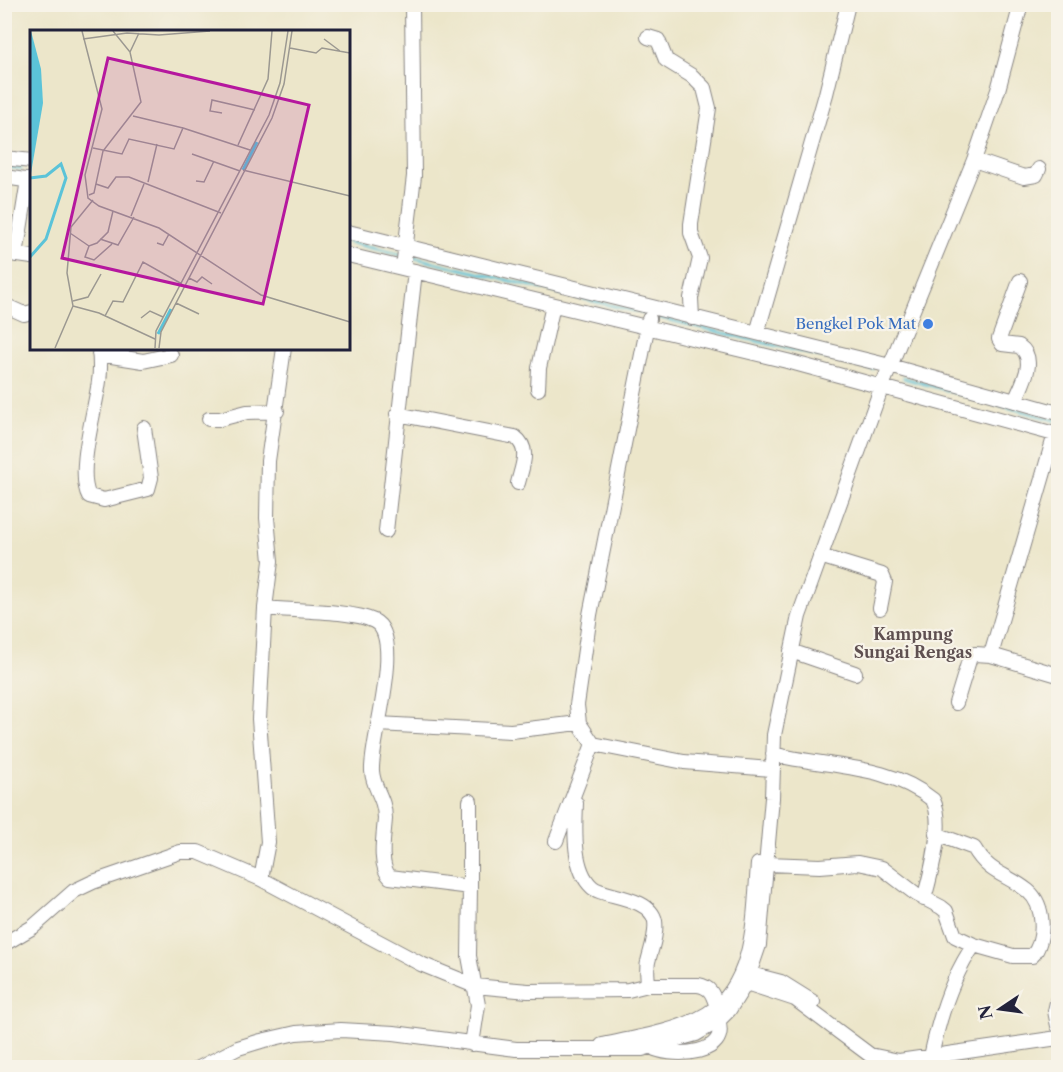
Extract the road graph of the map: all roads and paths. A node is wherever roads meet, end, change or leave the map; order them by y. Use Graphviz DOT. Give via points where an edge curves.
graph roads {
  1 [pos="412,4"];
  2 [pos="848,4"];
  3 [pos="1021,4"];
  4 [pos="648,37"];
  5 [pos="4,158"];
  6 [pos="974,160"];
  7 [pos="30,161"];
  8 [pos="1039,169"];
  9 [pos="4,177"];
  10 [pos="30,180"];
  11 [pos="350,233"];
  12 [pos="10,254"];
  13 [pos="350,255"];
  14 [pos="30,257"];
  15 [pos="408,261"];
  16 [pos="1020,281"];
  17 [pos="4,305"];
  18 [pos="553,305"];
  19 [pos="30,312"];
  20 [pos="649,318"];
  21 [pos="692,318"];
  22 [pos="758,333"];
  23 [pos="284,350"];
  24 [pos="99,351"];
  25 [pos="171,355"];
  26 [pos="890,366"];
  27 [pos="882,386"];
  28 [pos="538,389"];
  29 [pos="1015,401"];
  30 [pos="277,411"];
  31 [pos="1059,413"];
  32 [pos="397,414"];
  33 [pos="209,419"];
  34 [pos="144,428"];
  35 [pos="1057,435"];
  36 [pos="518,483"];
  37 [pos="386,531"];
  38 [pos="820,556"];
  39 [pos="265,608"];
  40 [pos="879,608"];
  41 [pos="790,651"];
  42 [pos="991,655"];
  43 [pos="855,673"];
  44 [pos="1059,675"];
  45 [pos="956,703"];
  46 [pos="579,723"];
  47 [pos="378,724"];
  48 [pos="593,744"];
  49 [pos="772,754"];
  50 [pos="771,772"];
  51 [pos="576,792"];
  52 [pos="470,801"];
  53 [pos="936,834"];
  54 [pos="556,841"];
  55 [pos="767,864"];
  56 [pos="261,879"];
  57 [pos="470,887"];
  58 [pos="924,899"];
  59 [pos="4,944"];
  60 [pos="759,945"];
  61 [pos="974,945"];
  62 [pos="743,977"];
  63 [pos="648,985"];
  64 [pos="475,986"];
  65 [pos="775,986"];
  66 [pos="1059,998"];
  67 [pos="723,1009"];
  68 [pos="1059,1026"];
  69 [pos="1059,1038"];
  70 [pos="472,1044"];
  71 [pos="583,1049"];
  72 [pos="931,1057"];
  73 [pos="199,1068"];
  1 -- 15 [label="street" via="414,176"];
  2 -- 22 [label="street"];
  3 -- 6 [label="street"];
  4 -- 21 [label="street" via="658,40 666,60 699,82 710,108 691,224 700,258 691,298"];
  5 -- 7 [label="street"];
  6 -- 8 [label="street" via="1024,177 1036,175"];
  6 -- 26 [label="street"];
  9 -- 10 [label="street"];
  10 -- 12 [label="street"];
  11 -- 15 [label="street"];
  12 -- 14 [label="street"];
  13 -- 15 [label="street"];
  15 -- 18 [label="street"];
  15 -- 20 [label="street"];
  15 -- 32 [label="street"];
  16 -- 29 [label="street" via="999,339 1002,344 1019,346 1028,357 1029,366"];
  17 -- 19 [label="street" via="24,314"];
  18 -- 20 [label="street"];
  18 -- 28 [label="street"];
  20 -- 21 [label="street"];
  20 -- 27 [label="street"];
  20 -- 46 [label="street" via="590,615 577,705"];
  21 -- 22 [label="street"];
  22 -- 26 [label="street"];
  23 -- 30 [label="street"];
  24 -- 25 [label="street" via="143,361"];
  24 -- 34 [label="street" via="100,380 86,463 89,496 104,500 148,489 151,477"];
  26 -- 27 [label="street"];
  26 -- 29 [label="street"];
  27 -- 35 [label="street"];
  27 -- 38 [label="street"];
  29 -- 31 [label="street"];
  30 -- 33 [label="street"];
  30 -- 39 [label="street" via="268,461 271,561"];
  32 -- 36 [label="street" via="515,437 525,453"];
  32 -- 37 [label="street"];
  35 -- 42 [label="street"];
  38 -- 40 [label="street" via="882,575 885,582"];
  38 -- 41 [label="street"];
  39 -- 47 [label="street" via="351,616 375,622 382,628 387,674"];
  39 -- 56 [label="street" via="259,719 268,842"];
  41 -- 43 [label="street"];
  41 -- 49 [label="street"];
  42 -- 44 [label="street"];
  42 -- 45 [label="street" via="970,657"];
  46 -- 47 [label="street" via="511,731"];
  46 -- 48 [label="street"];
  47 -- 57 [label="street" via="372,771 385,806 386,873"];
  48 -- 50 [label="street" via="684,762"];
  48 -- 51 [label="street"];
  49 -- 50 [label="street"];
  49 -- 53 [label="street" via="896,779 933,800"];
  50 -- 55 [label="street"];
  50 -- 62 [label="street"];
  51 -- 54 [label="street"];
  51 -- 63 [label="street" via="576,851 590,885 623,896 648,910 654,918"];
  52 -- 57 [label="street"];
  53 -- 58 [label="street"];
  53 -- 61 [label="street" via="974,848 982,861 1031,893 1036,903 1043,931 1032,956 1013,956"];
  55 -- 58 [label="street" via="865,864 882,868"];
  55 -- 60 [label="street"];
  56 -- 59 [label="street" via="198,852 180,852 112,873 74,891 33,927"];
  56 -- 64 [label="street" via="421,963"];
  57 -- 64 [label="street" via="468,942"];
  58 -- 61 [label="street" via="946,911 955,936"];
  60 -- 62 [label="street"];
  60 -- 65 [label="street" via="763,969"];
  61 -- 72 [label="street" via="944,1006"];
  62 -- 65 [label="street"];
  62 -- 67 [label="street"];
  63 -- 64 [label="street" via="628,990 528,991"];
  63 -- 67 [label="street" via="706,987"];
  64 -- 70 [label="street" via="478,1005"];
  65 -- 67 [label="street"];
  65 -- 72 [label="street" via="870,1055 899,1061"];
  66 -- 68 [label="street" via="1055,1011"];
  67 -- 71 [label="street" via="663,1030"];
  67 -- 71 [label="street" via="718,1021 696,1035 651,1047 618,1051"];
  69 -- 72 [label="street"];
  70 -- 71 [label="street" via="516,1049"];
  70 -- 73 [label="street" via="394,1033 296,1033 238,1048"];
}
